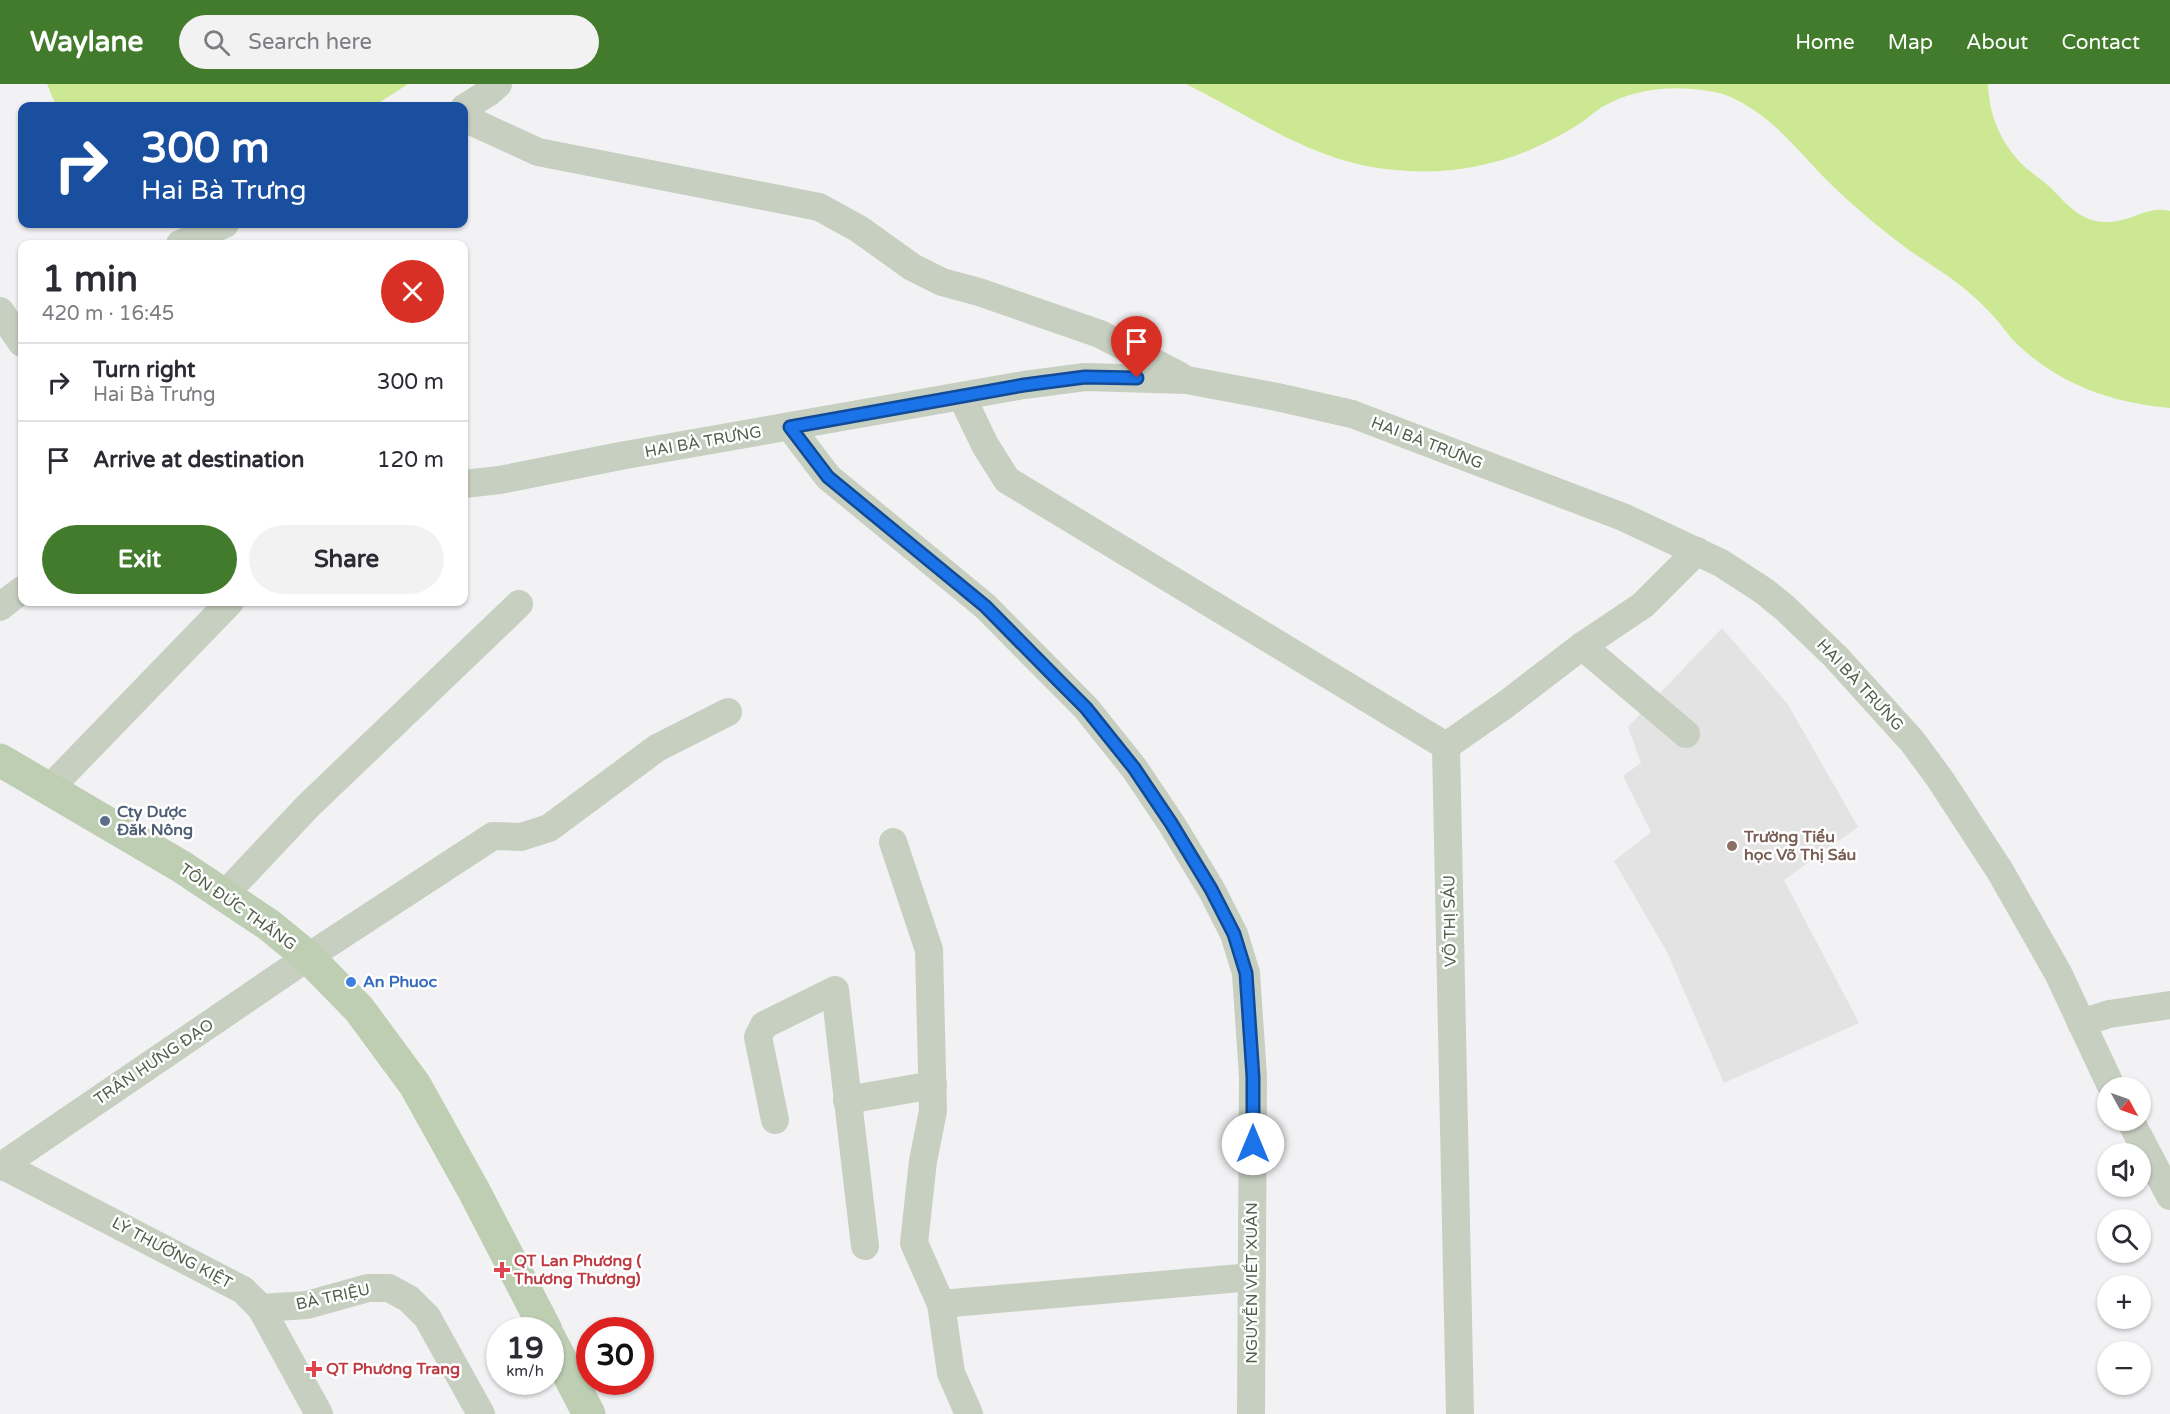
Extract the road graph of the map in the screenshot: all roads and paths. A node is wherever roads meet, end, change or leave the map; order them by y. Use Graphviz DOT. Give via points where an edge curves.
graph roads {
  1 [pos="498,84"];
  2 [pos="468,106"];
  3 [pos="468,120"];
  4 [pos="216,228"];
  5 [pos="189,240"];
  6 [pos="1187,380"];
  7 [pos="962,397"];
  8 [pos="790,427"];
  9 [pos="468,484"];
  10 [pos="1697,551"];
  11 [pos="18,593"];
  12 [pos="519,604"];
  13 [pos="226,606"];
  14 [pos="0,607"];
  15 [pos="1582,646"];
  16 [pos="728,712"];
  17 [pos="1686,734"];
  18 [pos="1446,746"];
  19 [pos="0,760"];
  20 [pos="49,789"];
  21 [pos="893,842"];
  22 [pos="225,894"];
  23 [pos="308,957"];
  24 [pos="2170,1005"];
  25 [pos="2081,1023"];
  26 [pos="2107,1077"];
  27 [pos="933,1085"];
  28 [pos="847,1100"];
  29 [pos="775,1120"];
  30 [pos="2136,1131"];
  31 [pos="1,1166"];
  32 [pos="2170,1196"];
  33 [pos="865,1246"];
  34 [pos="1252,1277"];
  35 [pos="941,1304"];
  36 [pos="261,1308"];
  37 [pos="539,1317"];
  38 [pos="564,1365"];
  39 [pos="320,1414"];
  40 [pos="481,1414"];
  41 [pos="590,1414"];
  42 [pos="969,1414"];
  43 [pos="1251,1414"];
  44 [pos="1460,1414"];
  1 -- 2 [label="street"];
  3 -- 6 [label="street" via="538,152 819,207 942,282 1100,334"];
  4 -- 5 [label="street"];
  6 -- 7 [label="street, HAI BÀ TRƯNG" via="1085,377"];
  6 -- 10 [label="street, HAI BÀ TRƯNG" via="1352,414 1623,517"];
  7 -- 8 [label="street, HAI BÀ TRƯNG"];
  7 -- 18 [label="street" via="1007,480"];
  8 -- 9 [label="street, HAI BÀ TRƯNG"];
  8 -- 34 [label="street, NGUYỄN VIẾT XUÂN" via="828,477 985,606 1086,708 1134,768 1211,889 1234,934 1246,973 1253,1077"];
  10 -- 15 [label="street" via="1642,605"];
  10 -- 25 [label="street, HAI BÀ TRƯNG" via="1785,608 1842,663 1912,741 2000,871"];
  11 -- 14 [label="street"];
  12 -- 22 [label="street" via="308,806"];
  13 -- 20 [label="street"];
  15 -- 17 [label="street"];
  15 -- 18 [label="street"];
  16 -- 23 [label="street, TRẦN HƯNG ĐẠO" via="657,748 549,828 521,837 493,836"];
  18 -- 44 [label="street, VÕ THỊ SÁU"];
  19 -- 20 [label="main road, TÔN ĐỨC THẮNG"];
  20 -- 22 [label="main road, TÔN ĐỨC THẮNG"];
  21 -- 27 [label="street" via="929,950"];
  22 -- 23 [label="main road, TÔN ĐỨC THẮNG"];
  23 -- 31 [label="street, TRẦN HƯNG ĐẠO"];
  23 -- 37 [label="main road, TÔN ĐỨC THẮNG" via="359,1010 415,1084"];
  24 -- 25 [label="street" via="2109,1014"];
  25 -- 26 [label="street, HAI BÀ TRƯNG"];
  27 -- 28 [label="street"];
  27 -- 35 [label="street" via="933,1111 914,1243"];
  28 -- 29 [label="street" via="835,990 764,1024 758,1037"];
  28 -- 33 [label="street"];
  30 -- 32 [label="street"];
  31 -- 36 [label="street, LÝ THƯỜNG KIỆT" via="215,1274 243,1290"];
  34 -- 35 [label="street"];
  34 -- 43 [label="street, NGUYỄN VIẾT XUÂN"];
  35 -- 42 [label="street" via="951,1373"];
  36 -- 39 [label="street, LÝ THƯỜNG KIỆT"];
  36 -- 40 [label="street, BÀ TRIỆU" via="307,1305 368,1288 389,1288 409,1299 428,1317"];
  38 -- 41 [label="main road"];
}
